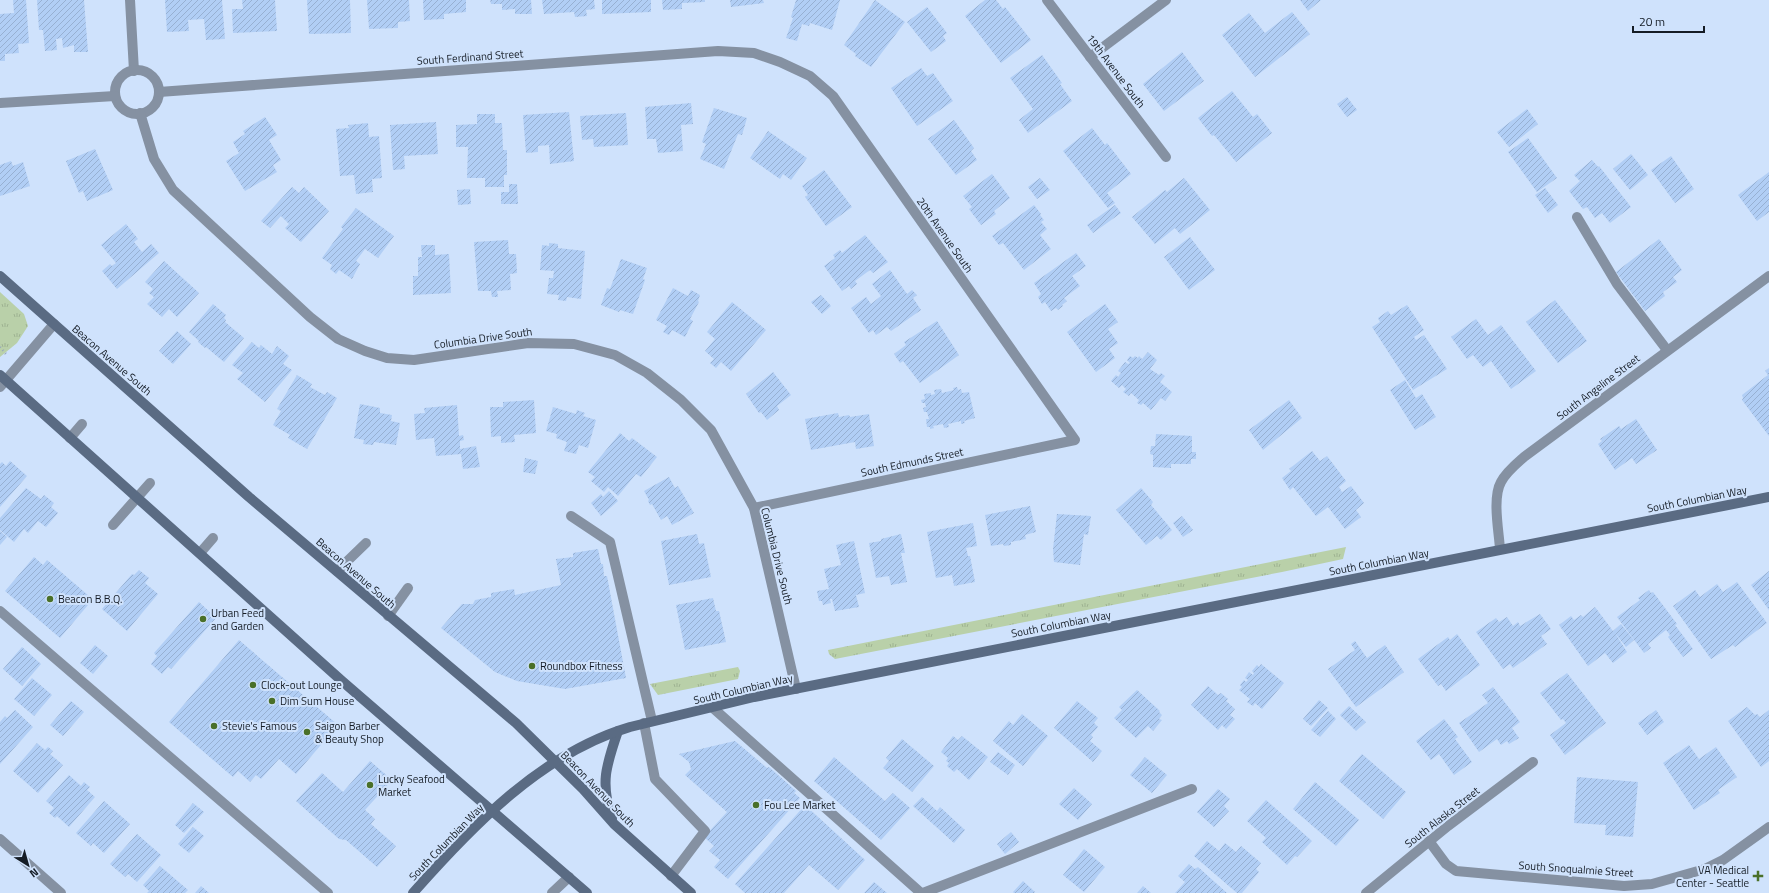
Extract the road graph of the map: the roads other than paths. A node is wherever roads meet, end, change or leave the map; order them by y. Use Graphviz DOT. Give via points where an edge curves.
graph roads {
  1 [pos="130,0"];
  2 [pos="1047,0"];
  3 [pos="1166,0"];
  4 [pos="1090,57"];
  5 [pos="780,62"];
  6 [pos="134,71"];
  7 [pos="159,92"];
  8 [pos="115,96"];
  9 [pos="0,103"];
  10 [pos="140,114"];
  11 [pos="1166,157"];
  12 [pos="1577,217"];
  13 [pos="0,276"];
  14 [pos="1769,276"];
  15 [pos="54,324"];
  16 [pos="1667,350"];
  17 [pos="2,380"];
  18 [pos="82,424"];
  19 [pos="70,438"];
  20 [pos="1075,440"];
  21 [pos="150,483"];
  22 [pos="1769,497"];
  23 [pos="137,498"];
  24 [pos="754,508"];
  25 [pos="571,516"];
  26 [pos="113,525"];
  27 [pos="213,538"];
  28 [pos="366,543"];
  29 [pos="1500,550"];
  30 [pos="200,554"];
  31 [pos="337,571"];
  32 [pos="408,588"];
  33 [pos="0,611"];
  34 [pos="388,616"];
  35 [pos="796,689"];
  36 [pos="713,708"];
  37 [pos="648,722"];
  38 [pos="618,731"];
  39 [pos="1534,762"];
  40 [pos="556,763"];
  41 [pos="1192,789"];
  42 [pos="492,811"];
  43 [pos="614,824"];
  44 [pos="1769,827"];
  45 [pos="0,839"];
  46 [pos="1429,841"];
  47 [pos="671,876"];
  48 [pos="569,877"];
  49 [pos="61,893"];
  50 [pos="328,893"];
  51 [pos="413,893"];
  52 [pos="552,893"];
  53 [pos="587,893"];
  54 [pos="691,893"];
  55 [pos="922,893"];
  56 [pos="1366,893"];
  1 -- 6 [label="street"];
  2 -- 4 [label="street, 19th Avenue South"];
  3 -- 4 [label="street"];
  4 -- 11 [label="street, 19th Avenue South"];
  5 -- 7 [label="street, South Ferdinand Street" via="754,53 718,51"];
  5 -- 20 [label="street, 20th Avenue South" via="810,76 833,96"];
  6 -- 7 [label="street" via="151,75"];
  6 -- 8 [label="street" via="121,78"];
  7 -- 10 [label="street" via="158,100 153,107"];
  8 -- 9 [label="street"];
  8 -- 10 [label="street" via="125,110"];
  10 -- 24 [label="street, Columbia Drive South" via="154,159 173,190 310,317 338,339 387,358 414,360 528,343 574,344 615,355 647,373 681,400 711,430"];
  12 -- 16 [label="street" via="1617,284"];
  13 -- 15 [label="main road, Beacon Avenue South"];
  14 -- 16 [label="street, South Angeline Street"];
  15 -- 17 [label="street"];
  15 -- 31 [label="main road, Beacon Avenue South" via="249,497"];
  16 -- 29 [label="street, South Angeline Street" via="1524,457 1500,482 1497,496"];
  17 -- 19 [label="main road"];
  18 -- 19 [label="street"];
  19 -- 23 [label="main road"];
  20 -- 24 [label="street, South Edmunds Street"];
  21 -- 23 [label="street"];
  22 -- 29 [label="main road, South Columbian Way"];
  23 -- 26 [label="street"];
  23 -- 30 [label="main road"];
  24 -- 35 [label="street, Columbia Drive South"];
  25 -- 37 [label="street" via="610,542"];
  27 -- 30 [label="street"];
  28 -- 31 [label="street"];
  29 -- 35 [label="main road, South Columbian Way"];
  30 -- 42 [label="main road"];
  31 -- 34 [label="main road, Beacon Avenue South"];
  32 -- 34 [label="street"];
  33 -- 50 [label="street"];
  34 -- 40 [label="main road, Beacon Avenue South" via="516,723"];
  35 -- 36 [label="main road, South Columbian Way"];
  36 -- 37 [label="main road, South Columbian Way"];
  36 -- 55 [label="street"];
  37 -- 38 [label="main road, South Columbian Way"];
  37 -- 47 [label="street" via="655,779 705,831"];
  38 -- 40 [label="main road, South Columbian Way" via="587,744"];
  38 -- 43 [label="main road" via="605,783 607,803"];
  39 -- 46 [label="street, South Alaska Street"];
  40 -- 42 [label="main road, South Columbian Way"];
  40 -- 43 [label="main road, Beacon Avenue South"];
  41 -- 55 [label="street"];
  42 -- 48 [label="main road"];
  42 -- 51 [label="main road, South Columbian Way" via="460,841"];
  43 -- 47 [label="main road, Beacon Avenue South"];
  44 -- 46 [label="street, South Snoqualmie Street" via="1724,860 1705,869 1652,884 1624,886 1456,871 1446,864"];
  45 -- 49 [label="street"];
  46 -- 56 [label="street, South Alaska Street"];
  47 -- 54 [label="main road, Beacon Avenue South"];
  48 -- 52 [label="street"];
  48 -- 53 [label="main road"];
}
